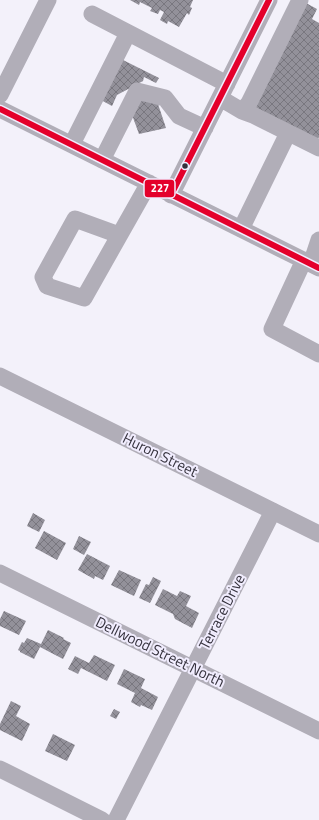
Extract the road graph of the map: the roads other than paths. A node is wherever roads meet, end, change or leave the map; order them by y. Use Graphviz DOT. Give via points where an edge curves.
graph roads {
  1 [pos="48,0"];
  2 [pos="269,0"];
  3 [pos="300,0"];
  4 [pos="92,14"];
  5 [pos="128,33"];
  6 [pos="224,91"];
  7 [pos="0,95"];
  8 [pos="0,109"];
  9 [pos="242,111"];
  10 [pos="205,128"];
  11 [pos="288,132"];
  12 [pos="72,144"];
  13 [pos="319,148"];
  14 [pos="102,160"];
  15 [pos="149,183"];
  16 [pos="172,195"];
  17 [pos="319,226"];
  18 [pos="241,229"];
  19 [pos="119,235"];
  20 [pos="319,239"];
  21 [pos="311,264"];
  22 [pos="319,354"];
  23 [pos="0,376"];
  24 [pos="273,511"];
  25 [pos="319,534"];
  26 [pos="0,573"];
  27 [pos="193,668"];
  28 [pos="319,731"];
  29 [pos="0,769"];
  30 [pos="102,820"];
  31 [pos="116,820"];
  1 -- 7 [label="street"];
  2 -- 6 [label="street"];
  3 -- 9 [label="street" via="249,103"];
  4 -- 5 [label="street"];
  5 -- 6 [label="street"];
  5 -- 12 [label="street"];
  6 -- 9 [label="street"];
  6 -- 10 [label="street"];
  8 -- 12 [label="street"];
  9 -- 11 [label="street"];
  10 -- 14 [label="street" via="179,116 165,98 137,91"];
  10 -- 16 [label="street"];
  11 -- 13 [label="street"];
  11 -- 18 [label="street"];
  12 -- 14 [label="street"];
  14 -- 15 [label="street"];
  15 -- 16 [label="street"];
  15 -- 19 [label="street"];
  16 -- 18 [label="street"];
  17 -- 20 [label="street"];
  18 -- 21 [label="street"];
  19 -- 19 [label="street" via="84,298 47,286 43,277 74,218"];
  20 -- 21 [label="street"];
  21 -- 22 [label="street" via="272,330"];
  23 -- 24 [label="street, Huron Street"];
  24 -- 25 [label="street, Huron Street"];
  24 -- 27 [label="street, Terrace Drive"];
  26 -- 27 [label="street, Dellwood Street North"];
  27 -- 28 [label="street, Dellwood Street North"];
  27 -- 31 [label="street, Terrace Drive"];
  29 -- 30 [label="street"];
}
